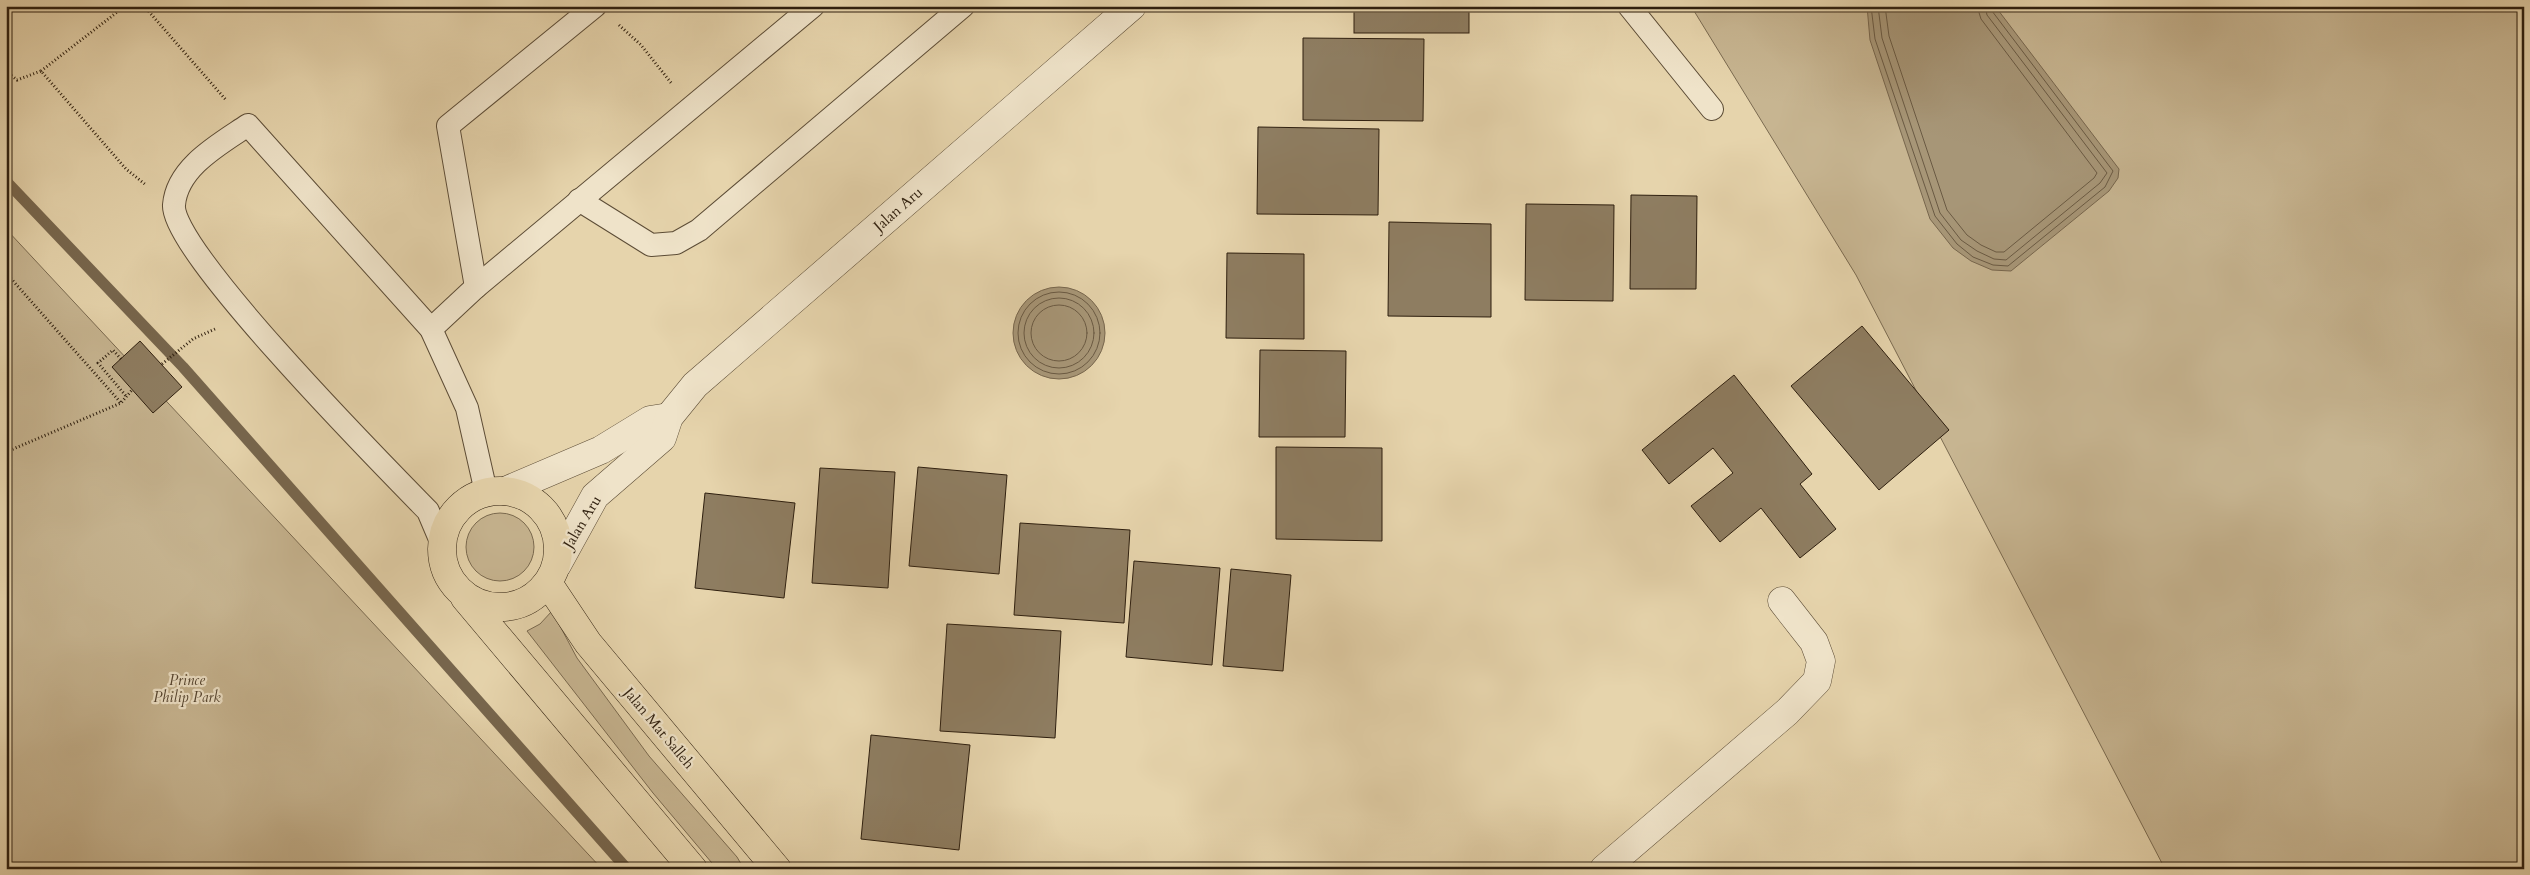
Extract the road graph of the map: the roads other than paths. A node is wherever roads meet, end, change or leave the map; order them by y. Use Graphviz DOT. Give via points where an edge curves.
graph roads {
  1 [pos="595,6"];
  2 [pos="813,6"];
  3 [pos="963,6"];
  4 [pos="1132,6"];
  5 [pos="1629,6"];
  6 [pos="1712,109"];
  7 [pos="578,200"];
  8 [pos="476,286"];
  9 [pos="431,329"];
  10 [pos="669,416"];
  11 [pos="495,492"];
  12 [pos="442,544"];
  13 [pos="553,574"];
  14 [pos="459,591"];
  15 [pos="1782,601"];
  16 [pos="693,869"];
  17 [pos="776,869"];
  18 [pos="1604,869"];
  1 -- 8 [label="lane" via="448,126"];
  2 -- 7 [label="lane"];
  3 -- 7 [label="lane" via="699,230 676,242 651,245"];
  4 -- 10 [label="street, Jalan Aru" via="695,385"];
  5 -- 6 [label="lane"];
  7 -- 8 [label="lane"];
  8 -- 9 [label="lane"];
  9 -- 11 [label="lane" via="467,408"];
  9 -- 12 [label="lane" via="248,125 198,160 176,190 174,207 181,229 246,316 428,511"];
  10 -- 11 [label="street" via="650,420 601,450"];
  10 -- 13 [label="street, Jalan Aru" via="662,438 595,496"];
  11 -- 12 [label="main road" via="469,500 455,511 446,527"];
  11 -- 13 [label="main road" via="525,496 542,508 553,525 559,544"];
  12 -- 14 [label="main road" via="443,562"];
  13 -- 14 [label="main road" via="537,596 506,608 472,601"];
  13 -- 17 [label="main road, Jalan Mat Salleh" via="588,643"];
  14 -- 16 [label="main road"];
  15 -- 18 [label="street" via="1814,642 1820,661 1818,681 1787,712"];
}
